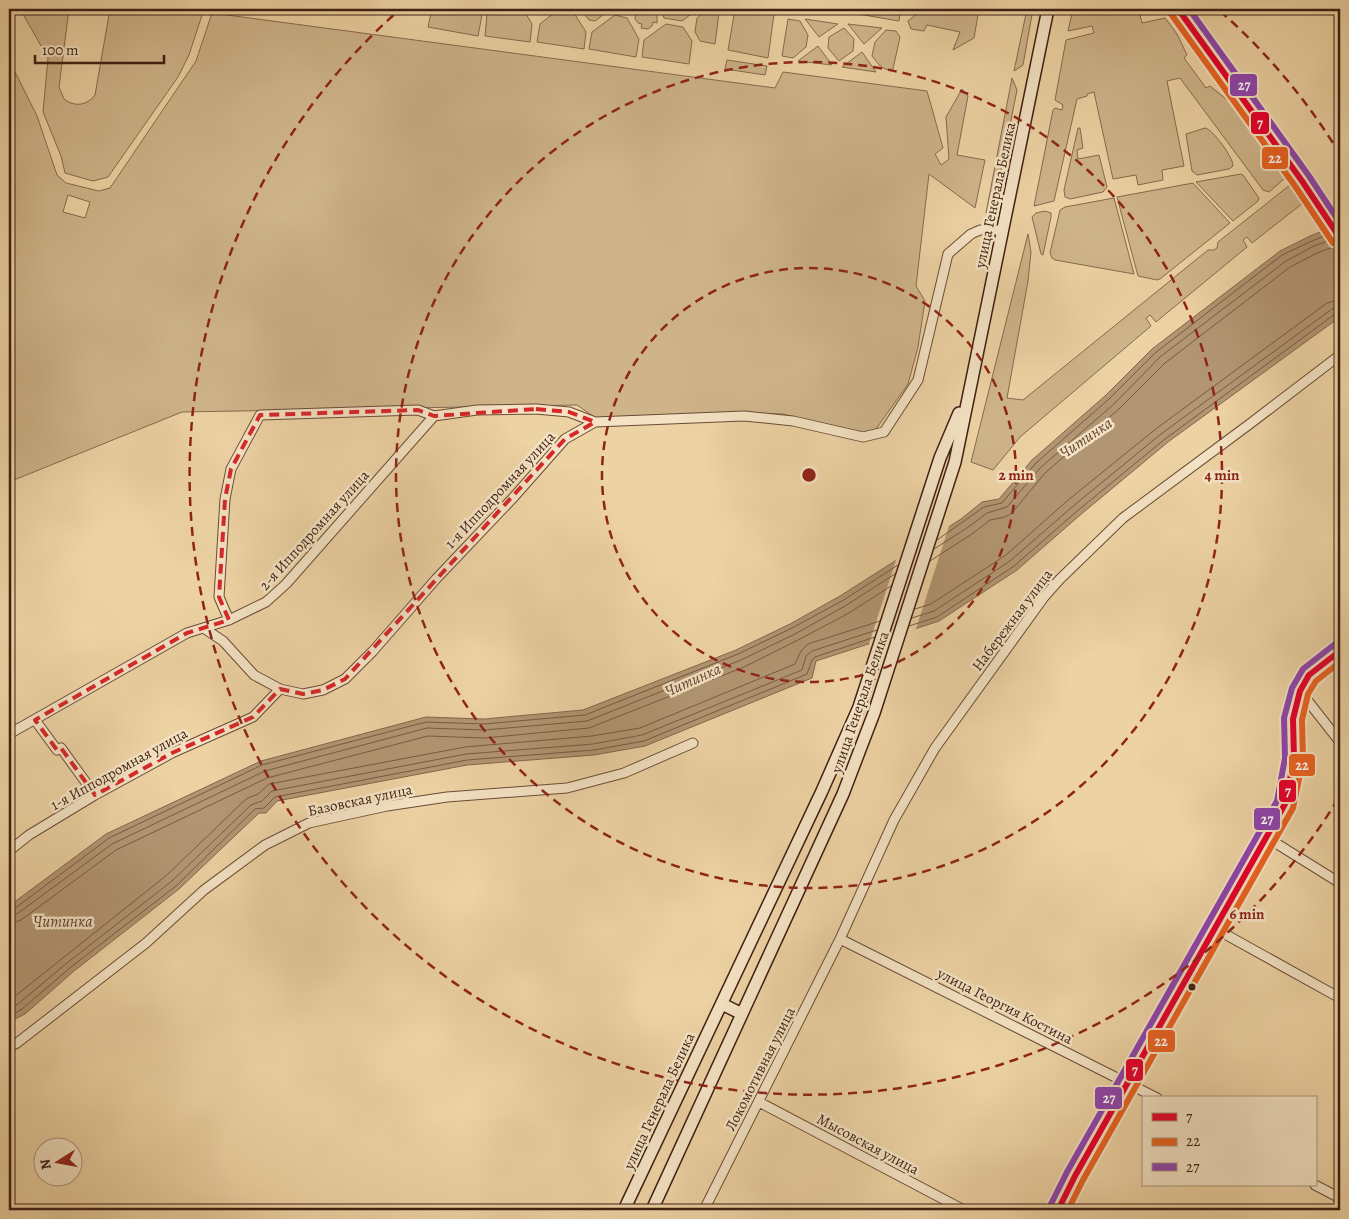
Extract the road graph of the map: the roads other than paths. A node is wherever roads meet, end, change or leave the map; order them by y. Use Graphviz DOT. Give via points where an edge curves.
graph roads {
  1 [pos="1048,9"];
  2 [pos="1178,9"];
  3 [pos="1002,230"];
  4 [pos="1340,238"];
  5 [pos="1340,355"];
  6 [pos="970,388"];
  7 [pos="434,416"];
  8 [pos="595,422"];
  9 [pos="229,620"];
  10 [pos="205,629"];
  11 [pos="1340,651"];
  12 [pos="280,689"];
  13 [pos="1300,691"];
  14 [pos="35,720"];
  15 [pos="9,734"];
  16 [pos="1340,742"];
  17 [pos="693,743"];
  18 [pos="95,795"];
  19 [pos="1266,837"];
  20 [pos="9,851"];
  21 [pos="1340,883"];
  22 [pos="1214,928"];
  23 [pos="840,939"];
  24 [pos="1340,998"];
  25 [pos="722,1004"];
  26 [pos="742,1014"];
  27 [pos="9,1047"];
  28 [pos="1128,1082"];
  29 [pos="1152,1096"];
  30 [pos="759,1102"];
  31 [pos="1316,1186"];
  32 [pos="1340,1198"];
  33 [pos="624,1210"];
  34 [pos="652,1210"];
  35 [pos="704,1210"];
  36 [pos="964,1210"];
  37 [pos="1058,1210"];
  1 -- 3 [label="main road, улица Генерала Белика"];
  2 -- 4 [label="main road"];
  3 -- 6 [label="main road, улица Генерала Белика"];
  3 -- 8 [label="street, 1-я Ипподромная улица" via="980,230 971,234 948,254 918,380 884,432 863,437 793,421 744,416"];
  5 -- 23 [label="street, Набережная улица" via="1123,518 1060,578 935,748 894,820"];
  6 -- 25 [label="main road, улица Генерала Белика" via="940,458 859,707"];
  6 -- 26 [label="main road, улица Генерала Белика" via="954,462 874,713 844,794"];
  7 -- 8 [label="street" via="477,410 536,409 569,412"];
  7 -- 9 [label="street, 2-я Ипподромная улица" via="286,584 266,602"];
  7 -- 9 [label="street" via="418,410 260,415 231,469 225,499 219,597"];
  8 -- 12 [label="street, 1-я Ипподромная улица" via="565,439 345,679 323,690 303,694"];
  9 -- 10 [label="street, 2-я Ипподромная улица"];
  10 -- 12 [label="street" via="223,641 254,675"];
  10 -- 14 [label="street, 2-я Ипподромная улица" via="187,633"];
  11 -- 13 [label="street" via="1309,675"];
  12 -- 18 [label="street, 1-я Ипподромная улица" via="253,717 172,752"];
  13 -- 16 [label="street"];
  13 -- 19 [label="street" via="1293,719 1294,759 1285,804"];
  14 -- 15 [label="street, 2-я Ипподромная улица"];
  14 -- 18 [label="street" via="57,750 61,748"];
  17 -- 27 [label="street, Базовская улица" via="624,773 567,788 438,799 309,823 265,845 204,890 146,944"];
  18 -- 20 [label="street, 1-я Ипподромная улица"];
  19 -- 21 [label="street"];
  19 -- 22 [label="street"];
  22 -- 24 [label="street"];
  22 -- 28 [label="street"];
  23 -- 28 [label="street, улица Георгия Костина"];
  23 -- 30 [label="street, Локомотивная улица"];
  25 -- 26 [label="main road"];
  25 -- 33 [label="main road, улица Генерала Белика"];
  26 -- 34 [label="main road, улица Генерала Белика"];
  28 -- 29 [label="street, улица Георгия Костина"];
  28 -- 37 [label="street"];
  30 -- 35 [label="street, Локомотивная улица"];
  30 -- 36 [label="street, Мысовская улица"];
  31 -- 32 [label="street"];
}
